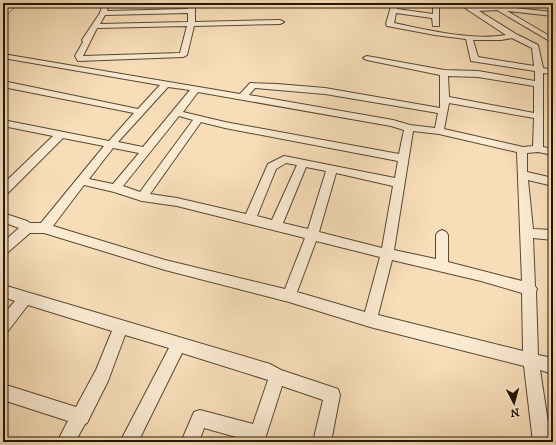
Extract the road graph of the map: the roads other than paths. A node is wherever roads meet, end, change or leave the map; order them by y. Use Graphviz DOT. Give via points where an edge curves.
graph roads {
  1 [pos="13,3"];
  2 [pos="106,3"];
  3 [pos="213,3"];
  4 [pos="395,3"];
  5 [pos="436,3"];
  6 [pos="462,3"];
  7 [pos="192,6"];
  8 [pos="496,6"];
  9 [pos="470,8"];
  10 [pos="394,11"];
  11 [pos="538,12"];
  12 [pos="103,13"];
  13 [pos="3,14"];
  14 [pos="553,14"];
  15 [pos="436,16"];
  16 [pos="548,20"];
  17 [pos="280,22"];
  18 [pos="191,25"];
  19 [pos="95,26"];
  20 [pos="435,33"];
  21 [pos="513,36"];
  22 [pos="469,37"];
  23 [pos="553,41"];
  24 [pos="3,56"];
  25 [pos="367,58"];
  26 [pos="539,69"];
  27 [pos="553,72"];
  28 [pos="444,73"];
  29 [pos="3,84"];
  30 [pos="167,84"];
  31 [pos="538,84"];
  32 [pos="196,89"];
  33 [pos="318,91"];
  34 [pos="243,96"];
  35 [pos="445,99"];
  36 [pos="310,108"];
  37 [pos="443,111"];
  38 [pos="141,112"];
  39 [pos="176,113"];
  40 [pos="538,116"];
  41 [pos="199,119"];
  42 [pos="3,122"];
  43 [pos="409,128"];
  44 [pos="439,131"];
  45 [pos="60,135"];
  46 [pos="111,144"];
  47 [pos="538,149"];
  48 [pos="522,150"];
  49 [pos="145,151"];
  50 [pos="553,152"];
  51 [pos="403,158"];
  52 [pos="303,163"];
  53 [pos="332,170"];
  54 [pos="522,175"];
  55 [pos="81,181"];
  56 [pos="553,182"];
  57 [pos="400,183"];
  58 [pos="116,188"];
  59 [pos="3,191"];
  60 [pos="142,197"];
  61 [pos="3,217"];
  62 [pos="250,219"];
  63 [pos="275,226"];
  64 [pos="27,228"];
  65 [pos="44,228"];
  66 [pos="526,233"];
  67 [pos="312,235"];
  68 [pos="442,235"];
  69 [pos="553,236"];
  70 [pos="3,249"];
  71 [pos="387,254"];
  72 [pos="442,266"];
  73 [pos="530,288"];
  74 [pos="3,291"];
  75 [pos="290,296"];
  76 [pos="25,298"];
  77 [pos="370,320"];
  78 [pos="3,326"];
  79 [pos="120,328"];
  80 [pos="179,344"];
  81 [pos="531,361"];
  82 [pos="553,366"];
  83 [pos="277,377"];
  84 [pos="3,392"];
  85 [pos="81,417"];
  86 [pos="256,438"];
  87 [pos="66,442"];
  88 [pos="129,442"];
  89 [pos="190,442"];
  90 [pos="322,442"];
  91 [pos="542,442"];
  1 -- 13 [label="street"];
  2 -- 12 [label="street"];
  3 -- 7 [label="street"];
  4 -- 10 [label="street"];
  5 -- 15 [label="street"];
  6 -- 9 [label="street"];
  7 -- 12 [label="street"];
  7 -- 18 [label="street"];
  8 -- 9 [label="street"];
  8 -- 11 [label="street"];
  8 -- 23 [label="street"];
  9 -- 21 [label="street"];
  10 -- 15 [label="street"];
  10 -- 20 [label="street" via="390,24"];
  11 -- 14 [label="street"];
  11 -- 16 [label="street"];
  12 -- 19 [label="street"];
  15 -- 20 [label="street"];
  17 -- 18 [label="street"];
  18 -- 19 [label="street"];
  18 -- 19 [label="street" via="183,55 80,59 79,56"];
  20 -- 22 [label="street"];
  21 -- 22 [label="street" via="502,39"];
  21 -- 26 [label="street" via="535,47"];
  22 -- 26 [label="street" via="474,59"];
  24 -- 30 [label="street"];
  25 -- 28 [label="street"];
  26 -- 27 [label="street"];
  26 -- 31 [label="street"];
  28 -- 31 [label="street" via="478,74"];
  28 -- 35 [label="street"];
  29 -- 38 [label="street"];
  30 -- 32 [label="street"];
  30 -- 38 [label="street"];
  31 -- 40 [label="street"];
  32 -- 34 [label="street"];
  32 -- 39 [label="street"];
  33 -- 34 [label="street" via="288,86 253,85"];
  33 -- 36 [label="street"];
  33 -- 37 [label="street"];
  34 -- 36 [label="street"];
  35 -- 37 [label="street"];
  35 -- 40 [label="street"];
  36 -- 43 [label="street"];
  37 -- 44 [label="street"];
  38 -- 46 [label="street"];
  39 -- 41 [label="street"];
  39 -- 49 [label="street"];
  40 -- 47 [label="street"];
  41 -- 51 [label="street"];
  41 -- 60 [label="street"];
  42 -- 45 [label="street"];
  43 -- 44 [label="street"];
  43 -- 51 [label="street"];
  44 -- 48 [label="street"];
  45 -- 46 [label="street"];
  45 -- 59 [label="street"];
  46 -- 49 [label="street"];
  46 -- 55 [label="street"];
  47 -- 48 [label="street"];
  47 -- 50 [label="street"];
  48 -- 54 [label="street"];
  49 -- 58 [label="street"];
  51 -- 57 [label="street"];
  52 -- 53 [label="street"];
  52 -- 62 [label="street" via="284,159 272,167"];
  52 -- 63 [label="street"];
  53 -- 57 [label="street"];
  53 -- 67 [label="street"];
  54 -- 56 [label="street"];
  54 -- 66 [label="street"];
  55 -- 58 [label="street"];
  55 -- 65 [label="street"];
  57 -- 71 [label="street"];
  58 -- 60 [label="street"];
  60 -- 62 [label="street" via="177,202"];
  61 -- 64 [label="street"];
  62 -- 63 [label="street"];
  63 -- 67 [label="street"];
  64 -- 65 [label="street"];
  64 -- 70 [label="street"];
  65 -- 75 [label="street" via="165,265"];
  66 -- 69 [label="street"];
  66 -- 73 [label="street"];
  67 -- 71 [label="street"];
  67 -- 75 [label="street"];
  68 -- 72 [label="street"];
  71 -- 72 [label="street"];
  71 -- 77 [label="street"];
  72 -- 73 [label="street"];
  73 -- 81 [label="street"];
  74 -- 76 [label="street"];
  75 -- 77 [label="street"];
  76 -- 78 [label="street"];
  76 -- 79 [label="street"];
  77 -- 81 [label="street"];
  79 -- 80 [label="street"];
  79 -- 85 [label="street"];
  80 -- 83 [label="street" via="270,372"];
  80 -- 88 [label="street"];
  81 -- 82 [label="street"];
  81 -- 91 [label="street"];
  83 -- 86 [label="street"];
  83 -- 90 [label="street" via="332,395"];
  84 -- 85 [label="street"];
  85 -- 87 [label="street"];
  86 -- 89 [label="street" via="200,418"];
}
